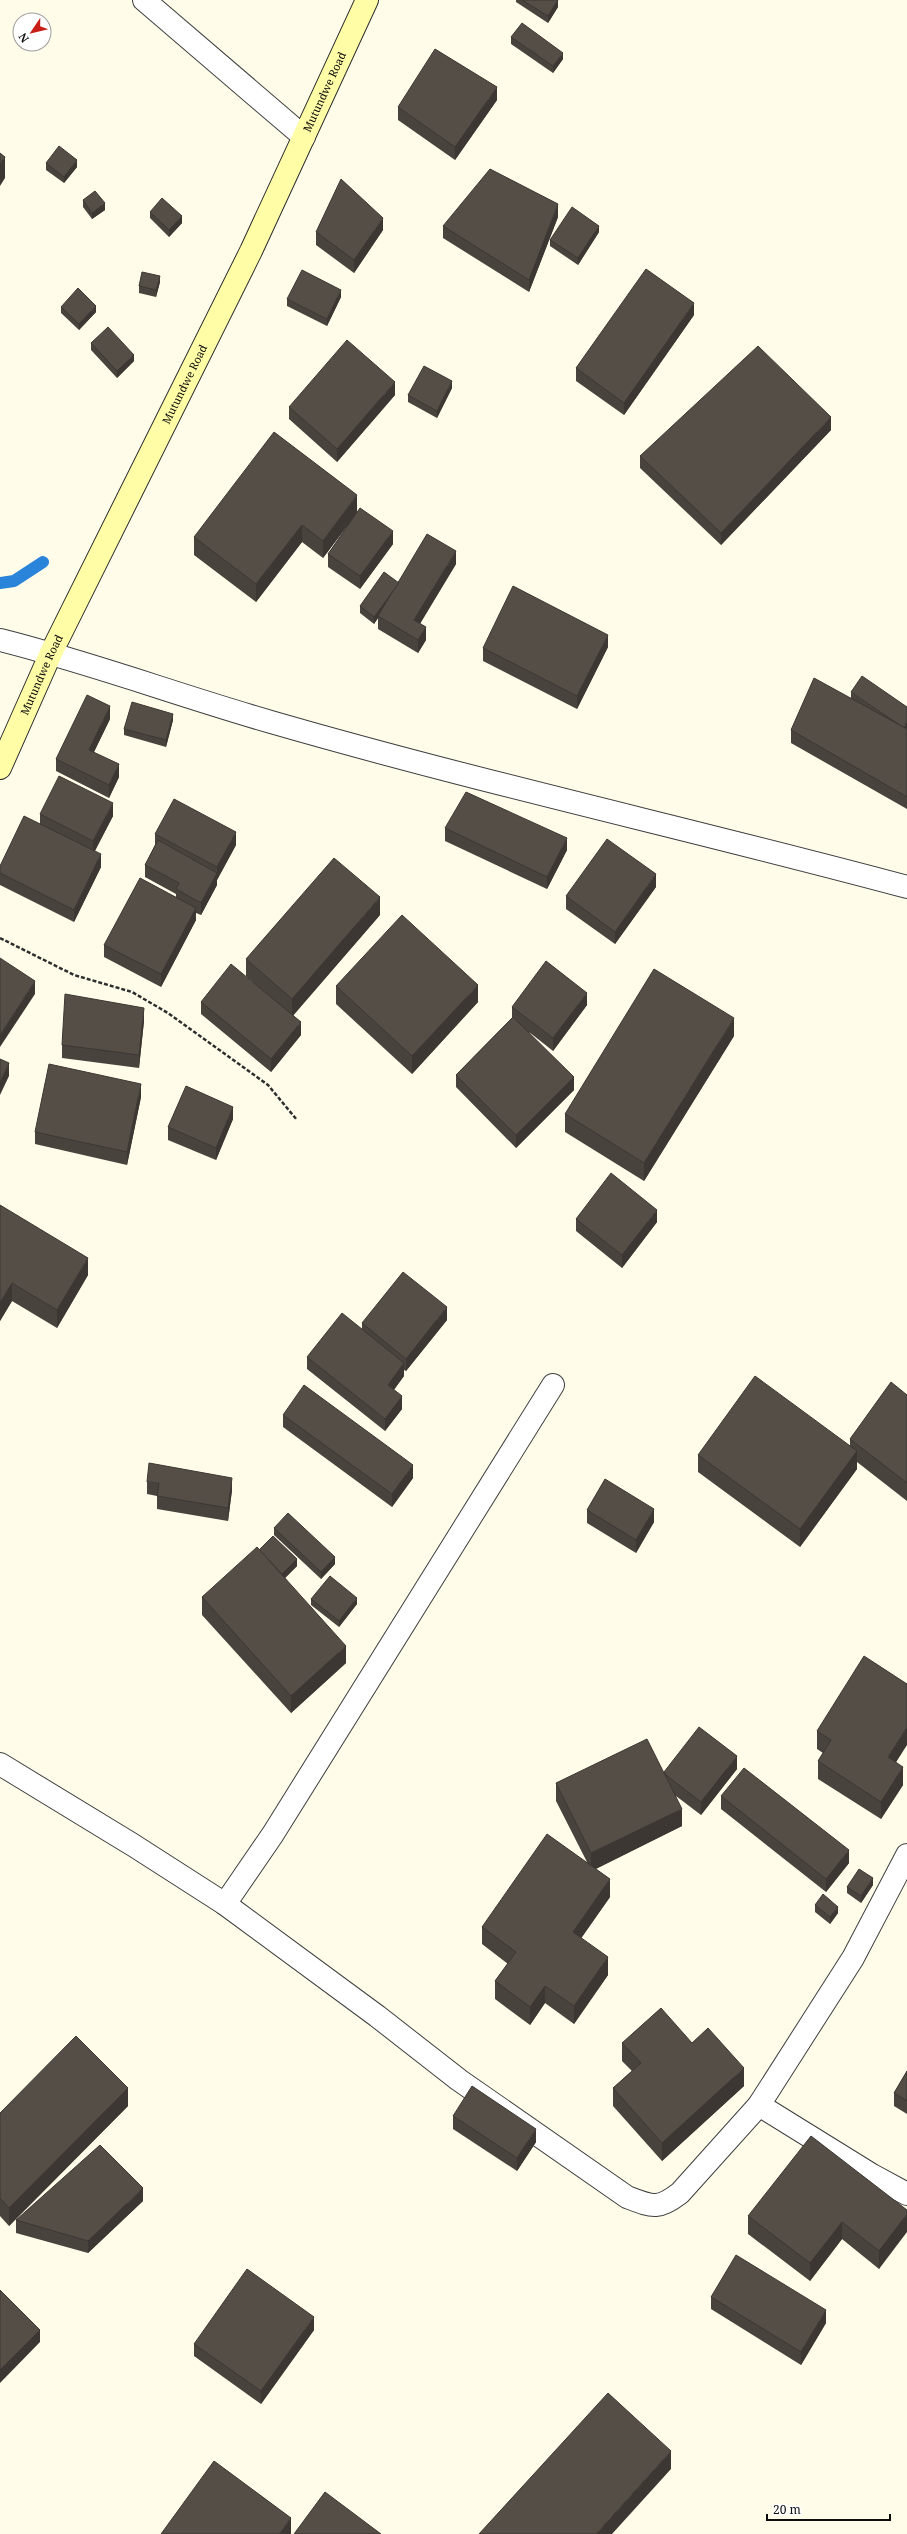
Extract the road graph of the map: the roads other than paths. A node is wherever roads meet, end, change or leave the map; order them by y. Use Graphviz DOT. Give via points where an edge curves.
graph roads {
  1 [pos="144,0"];
  2 [pos="367,0"];
  3 [pos="304,137"];
  4 [pos="0,640"];
  5 [pos="51,653"];
  6 [pos="0,768"];
  7 [pos="907,887"];
  8 [pos="553,1385"];
  9 [pos="0,1764"];
  10 [pos="907,1855"];
  11 [pos="224,1904"];
  12 [pos="759,2105"];
  13 [pos="907,2194"];
  1 -- 3 [label="street"];
  2 -- 3 [label="main road, Mutundwe Road"];
  3 -- 5 [label="main road, Mutundwe Road" via="247,258"];
  4 -- 5 [label="street"];
  5 -- 6 [label="main road, Mutundwe Road"];
  5 -- 7 [label="street" via="271,722 514,788"];
  8 -- 11 [label="street" via="290,1807"];
  9 -- 11 [label="street"];
  10 -- 12 [label="street" via="853,1958"];
  11 -- 12 [label="street" via="377,2016 459,2080 627,2197 652,2207 665,2204 680,2193"];
  12 -- 13 [label="street"];
}
